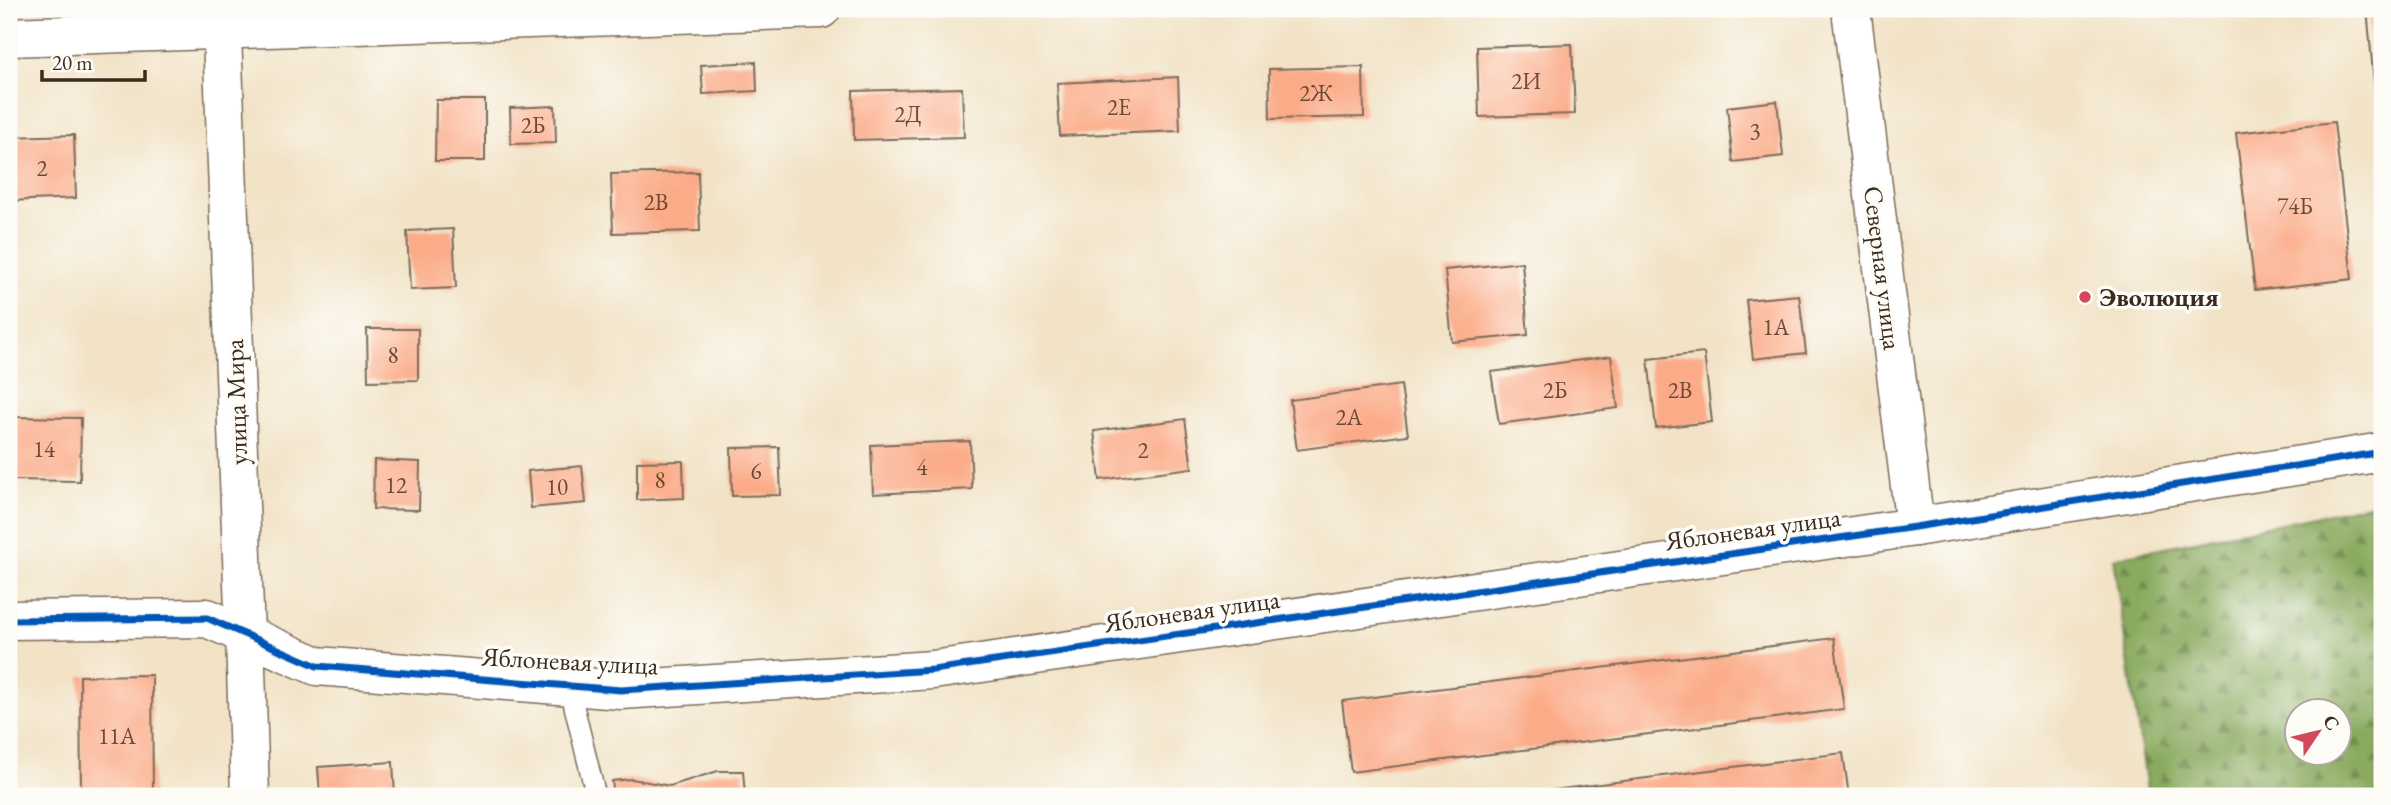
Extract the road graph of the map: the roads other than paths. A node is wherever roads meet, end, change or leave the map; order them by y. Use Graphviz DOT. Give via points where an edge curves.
graph roads {
  1 [pos="821,9"];
  2 [pos="1851,9"];
  3 [pos="221,19"];
  4 [pos="9,37"];
  5 [pos="2382,452"];
  6 [pos="1915,527"];
  7 [pos="9,620"];
  8 [pos="245,635"];
  9 [pos="569,686"];
  10 [pos="250,796"];
  11 [pos="596,796"];
  1 -- 3 [label="street"];
  2 -- 6 [label="street, Северная улица"];
  3 -- 4 [label="street"];
  3 -- 8 [label="street, улица Мира"];
  5 -- 6 [label="street, Яблоневая улица"];
  6 -- 9 [label="street, Яблоневая улица" via="933,670 621,690"];
  7 -- 8 [label="street, Яблоневая улица" via="207,618"];
  8 -- 9 [label="street, Яблоневая улица" via="317,666"];
  8 -- 10 [label="street, улица Мира"];
  9 -- 11 [label="lane"];
}
